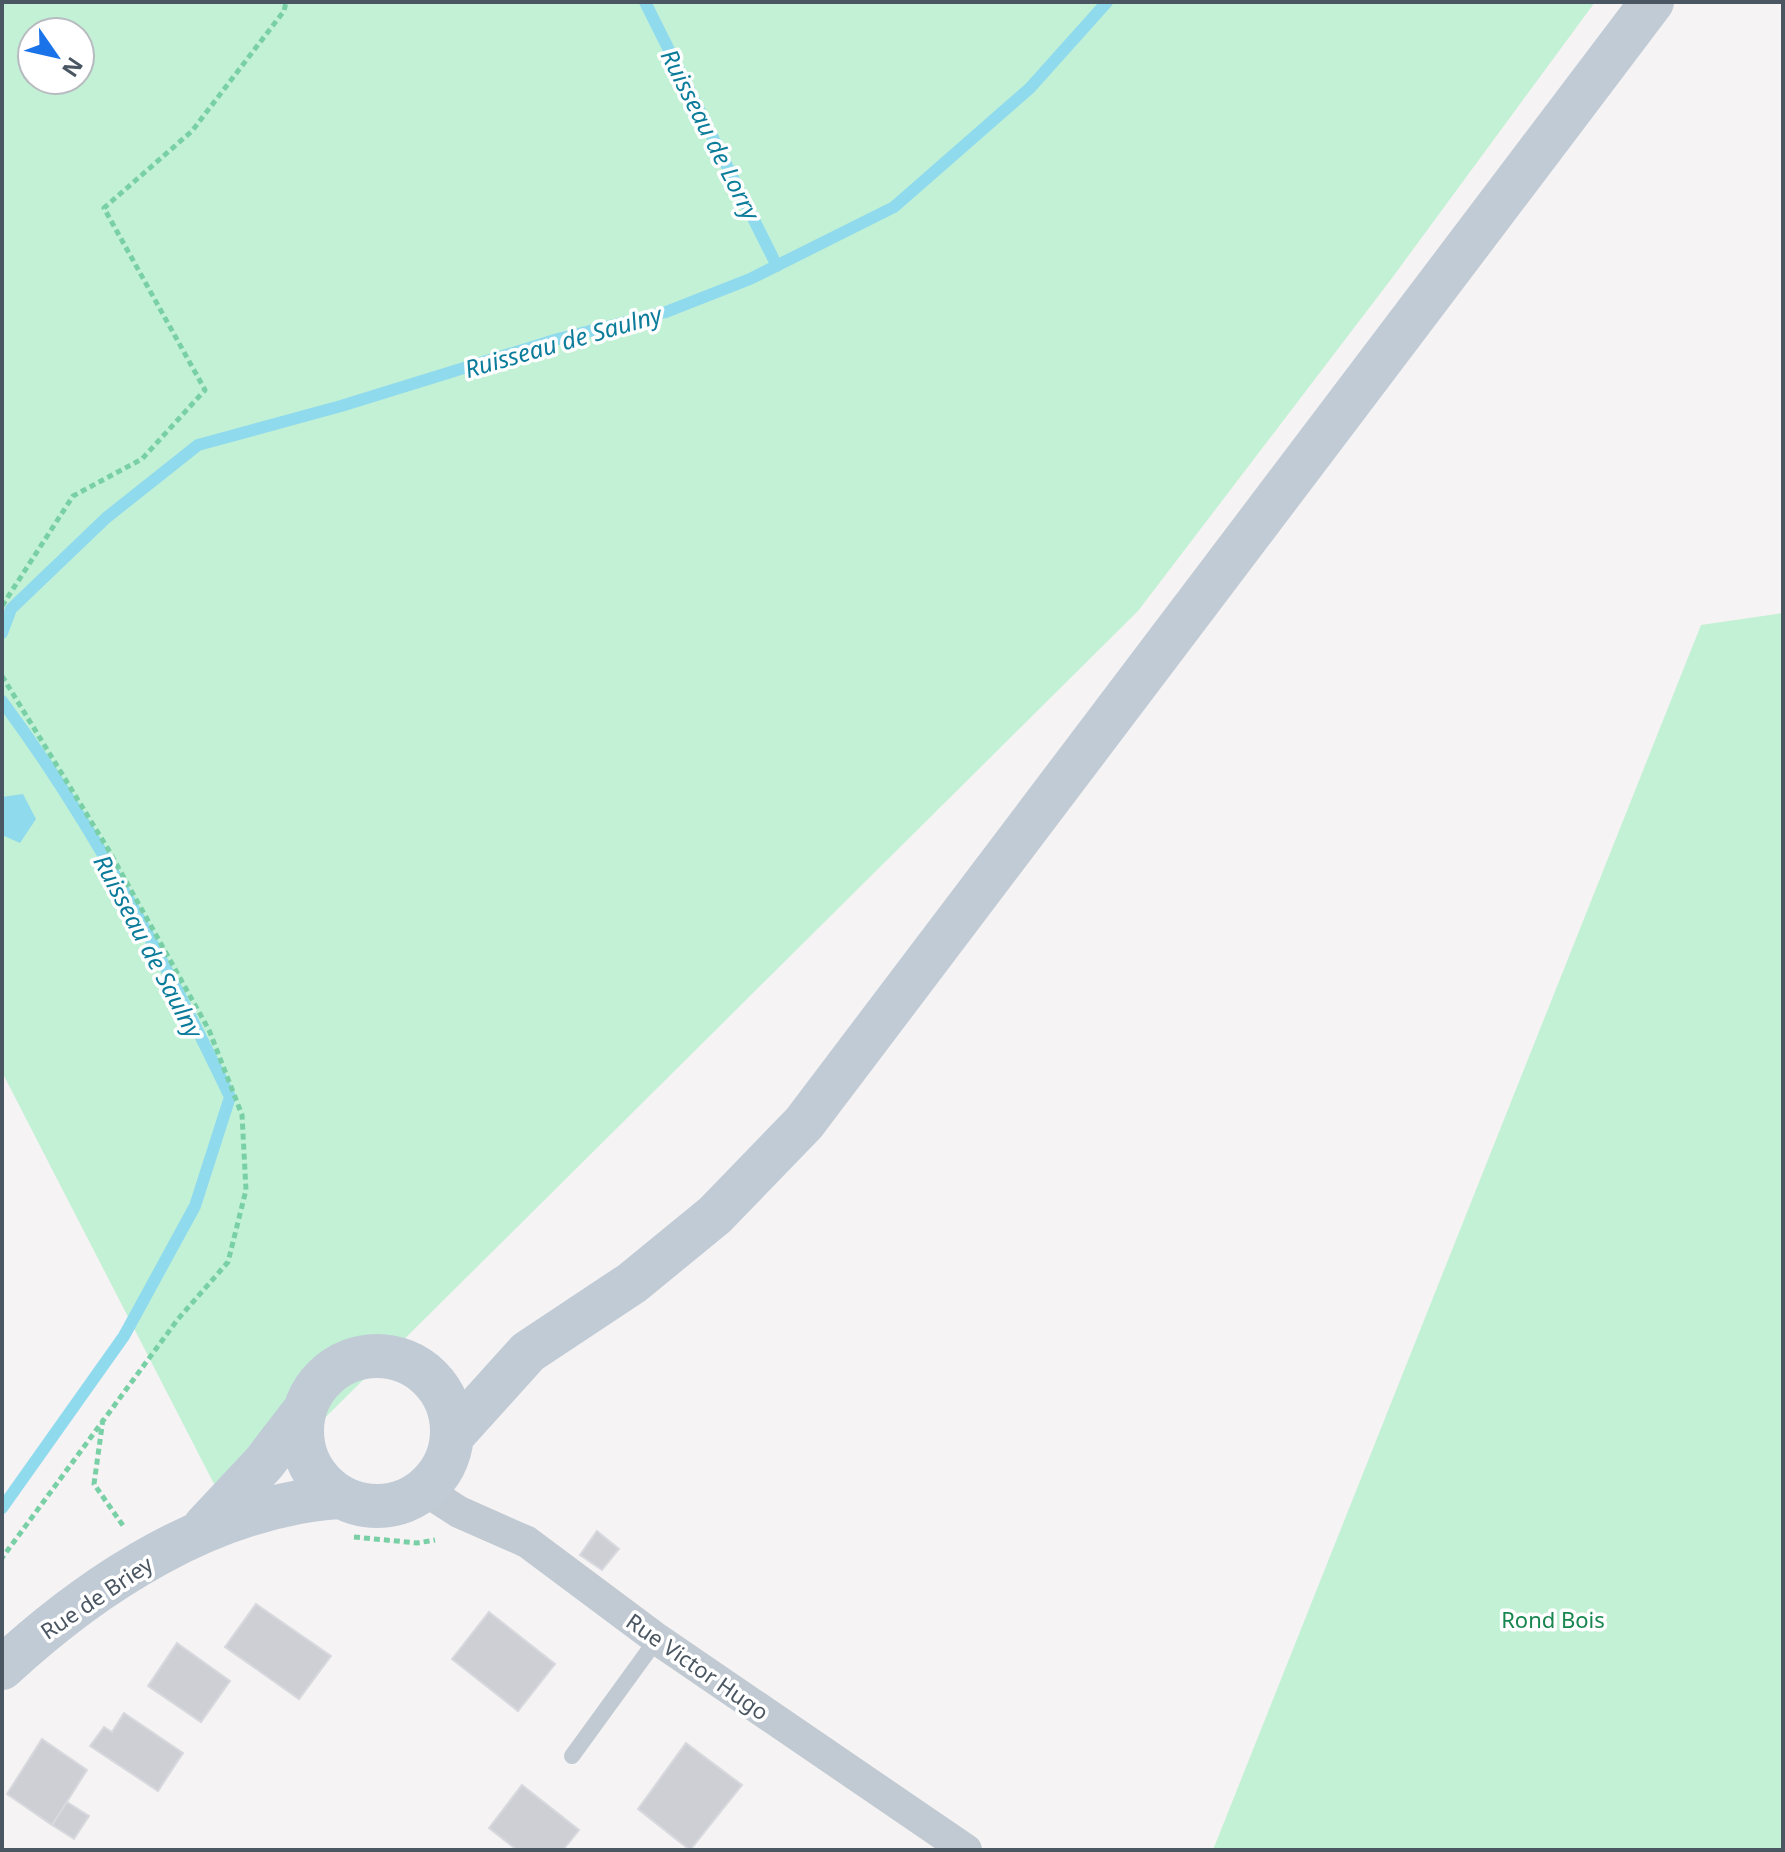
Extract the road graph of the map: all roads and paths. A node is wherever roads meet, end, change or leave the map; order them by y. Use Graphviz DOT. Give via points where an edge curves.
graph roads {
  1 [pos="286,2"];
  2 [pos="1652,2"];
  3 [pos="2,606"];
  4 [pos="2,676"];
  5 [pos="528,1352"];
  6 [pos="418,1367"];
  7 [pos="303,1412"];
  8 [pos="103,1419"];
  9 [pos="453,1435"];
  10 [pos="425,1490"];
  11 [pos="339,1497"];
  12 [pos="179,1544"];
  13 [pos="2,1558"];
  14 [pos="657,1639"];
  15 [pos="2,1668"];
  16 [pos="572,1756"];
  17 [pos="966,1850"];
  1 -- 3 [label="path" via="192,131 104,208 205,390 142,459 73,496"];
  2 -- 5 [label="street" via="804,1123 715,1215 632,1283"];
  4 -- 8 [label="path" via="108,849 209,1030 242,1115 246,1190 228,1262"];
  5 -- 6 [label="street" via="450,1371"];
  5 -- 9 [label="street"];
  6 -- 7 [label="street" via="373,1355 349,1361 328,1372"];
  6 -- 9 [label="street" via="437,1385 449,1409"];
  7 -- 11 [label="street" via="306,1461 319,1482"];
  7 -- 12 [label="street, Rue de Briey" via="264,1463"];
  8 -- 12 [label="path" via="94,1484 124,1527"];
  8 -- 13 [label="path"];
  9 -- 10 [label="street" via="448,1455"];
  10 -- 11 [label="street" via="383,1507 360,1506"];
  10 -- 14 [label="street, Rue Victor Hugo" via="459,1512 527,1542"];
  11 -- 12 [label="street, Rue de Briey" via="251,1513"];
  12 -- 15 [label="street, Rue de Briey" via="39,1635"];
  14 -- 16 [label="lane"];
  14 -- 17 [label="street, Rue Victor Hugo"];
}
